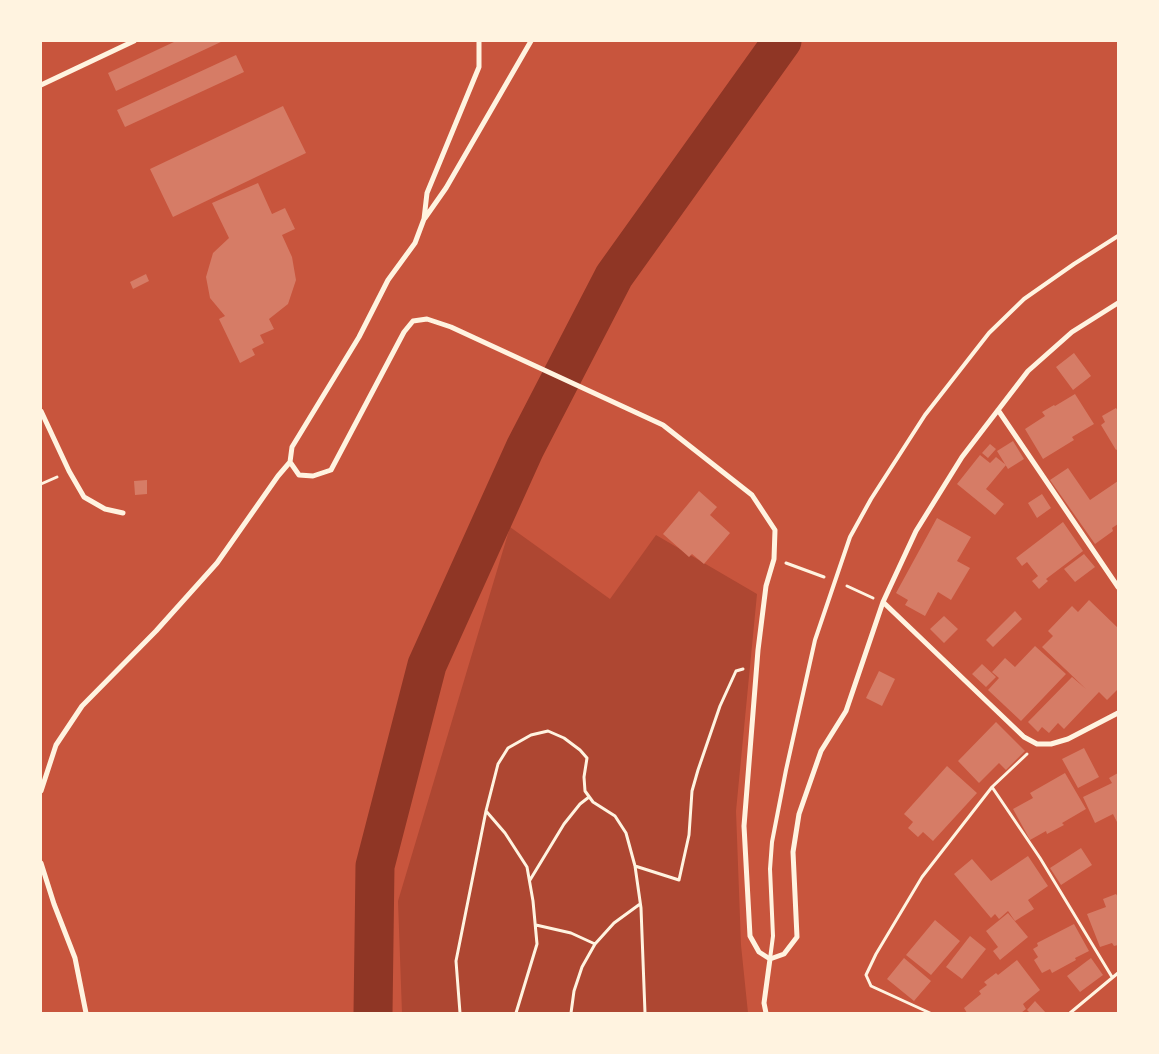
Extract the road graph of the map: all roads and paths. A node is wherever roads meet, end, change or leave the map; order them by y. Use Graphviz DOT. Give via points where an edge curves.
graph roads {
  1 [pos="134,41"];
  2 [pos="479,41"];
  3 [pos="531,41"];
  4 [pos="41,84"];
  5 [pos="424,220"];
  6 [pos="1118,236"];
  7 [pos="1118,303"];
  8 [pos="998,410"];
  9 [pos="41,411"];
  10 [pos="290,462"];
  11 [pos="69,471"];
  12 [pos="41,484"];
  13 [pos="124,513"];
  14 [pos="1118,587"];
  15 [pos="883,602"];
  16 [pos="756,666"];
  17 [pos="1118,712"];
  18 [pos="1037,744"];
  19 [pos="992,787"];
  20 [pos="41,791"];
  21 [pos="589,797"];
  22 [pos="486,811"];
  23 [pos="41,863"];
  24 [pos="635,866"];
  25 [pos="529,880"];
  26 [pos="640,904"];
  27 [pos="536,925"];
  28 [pos="595,944"];
  29 [pos="770,959"];
  30 [pos="1118,973"];
  31 [pos="1112,977"];
  32 [pos="86,1013"];
  33 [pos="460,1013"];
  34 [pos="516,1013"];
  35 [pos="571,1013"];
  36 [pos="645,1013"];
  37 [pos="766,1013"];
  38 [pos="930,1013"];
  39 [pos="1070,1013"];
  1 -- 4 [label="street"];
  2 -- 5 [label="street" via="478,67 427,193"];
  3 -- 5 [label="street"];
  5 -- 10 [label="street" via="415,243 388,280 359,337 292,447"];
  6 -- 29 [label="lane" via="1024,299 989,332 925,416 870,499 850,537 815,640 774,833 770,868 774,936"];
  7 -- 8 [label="street" via="1072,332 1028,371"];
  8 -- 14 [label="street"];
  8 -- 15 [label="street" via="962,457 916,531"];
  9 -- 11 [label="street"];
  10 -- 16 [label="street" via="299,475 313,476 331,470 408,326 413,321 427,319 451,327 663,424 752,496 775,530 774,559 766,586"];
  10 -- 20 [label="street" via="217,563 82,706 56,745"];
  11 -- 12 [label="path"];
  11 -- 13 [label="street" via="84,498"];
  15 -- 18 [label="street" via="1024,737"];
  15 -- 29 [label="street" via="846,711 820,750 799,814 793,852 797,937 784,954"];
  16 -- 24 [label="path" via="736,670 720,706 692,791 689,835 679,880"];
  16 -- 29 [label="street" via="744,826 750,936 759,952"];
  17 -- 18 [label="street" via="1068,739"];
  18 -- 19 [label="path"];
  19 -- 31 [label="path" via="1040,858"];
  19 -- 38 [label="path" via="922,877 866,975 871,986"];
  21 -- 22 [label="path" via="585,791 587,758 564,738 548,731 530,735 508,748 498,764"];
  21 -- 24 [label="path" via="615,816 626,833"];
  21 -- 25 [label="path" via="564,824"];
  22 -- 25 [label="path" via="527,867"];
  22 -- 33 [label="path" via="456,961"];
  23 -- 32 [label="street" via="75,958"];
  24 -- 26 [label="path"];
  25 -- 27 [label="path"];
  26 -- 28 [label="path" via="614,923"];
  26 -- 36 [label="path"];
  27 -- 28 [label="path" via="572,933"];
  27 -- 34 [label="path" via="538,944"];
  28 -- 35 [label="path" via="582,967"];
  29 -- 37 [label="street" via="764,1003"];
  30 -- 31 [label="path"];
  31 -- 39 [label="path"];
}
